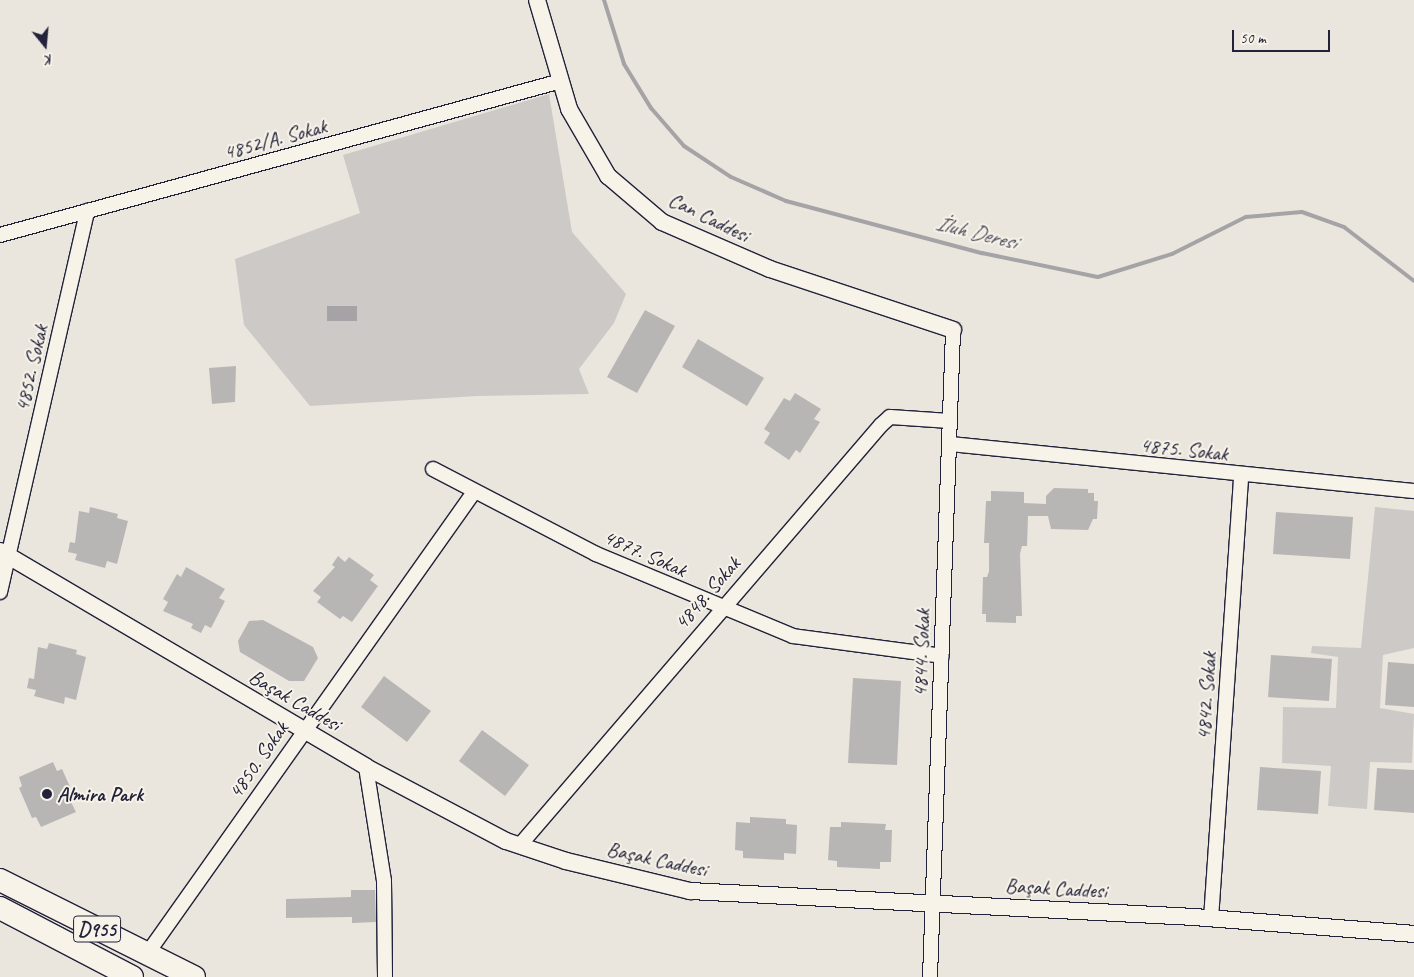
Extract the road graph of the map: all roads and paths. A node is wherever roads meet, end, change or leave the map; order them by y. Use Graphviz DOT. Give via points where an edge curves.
graph roads {
  1 [pos="536,0"];
  2 [pos="560,81"];
  3 [pos="87,211"];
  4 [pos="0,235"];
  5 [pos="953,330"];
  6 [pos="950,422"];
  7 [pos="950,444"];
  8 [pos="433,470"];
  9 [pos="1241,476"];
  10 [pos="1414,491"];
  11 [pos="474,492"];
  12 [pos="4,554"];
  13 [pos="0,592"];
  14 [pos="720,608"];
  15 [pos="942,656"];
  16 [pos="303,730"];
  17 [pos="366,767"];
  18 [pos="520,845"];
  19 [pos="0,880"];
  20 [pos="931,904"];
  21 [pos="3,913"];
  22 [pos="1211,919"];
  23 [pos="1414,934"];
  24 [pos="147,954"];
  25 [pos="132,977"];
  26 [pos="194,977"];
  27 [pos="385,977"];
  28 [pos="930,977"];
  1 -- 2 [label="street, Can Caddesi"];
  2 -- 3 [label="street, 4852/A. Sokak"];
  2 -- 5 [label="street, Can Caddesi" via="568,109 608,176 662,222 770,269"];
  3 -- 4 [label="street, 4852/A. Sokak"];
  3 -- 12 [label="street, 4852. Sokak"];
  5 -- 6 [label="street, 4844. Sokak"];
  6 -- 7 [label="street, 4844. Sokak"];
  6 -- 14 [label="street, 4848. Sokak" via="890,417"];
  7 -- 9 [label="street, 4875. Sokak"];
  7 -- 15 [label="street, 4844. Sokak"];
  8 -- 11 [label="street, 4877. Sokak"];
  9 -- 10 [label="street, 4875. Sokak"];
  9 -- 22 [label="street, 4842. Sokak"];
  11 -- 14 [label="street, 4877. Sokak" via="596,554"];
  11 -- 16 [label="street, 4850. Sokak"];
  12 -- 13 [label="street, 4852. Sokak"];
  12 -- 16 [label="street, Başak Caddesi"];
  14 -- 15 [label="street, 4877. Sokak" via="793,636"];
  14 -- 18 [label="street, 4848. Sokak"];
  15 -- 20 [label="street, 4844. Sokak"];
  16 -- 17 [label="street, Başak Caddesi"];
  16 -- 24 [label="street, 4850. Sokak"];
  17 -- 18 [label="street, Başak Caddesi"];
  17 -- 27 [label="street" via="384,881"];
  18 -- 20 [label="street, Başak Caddesi" via="566,861 690,891"];
  19 -- 24 [label="highway, D955"];
  20 -- 22 [label="street, Başak Caddesi"];
  20 -- 28 [label="street, 4844. Sokak"];
  21 -- 25 [label="highway, D955"];
  22 -- 23 [label="street, Başak Caddesi"];
  24 -- 26 [label="highway, D955"];
}
